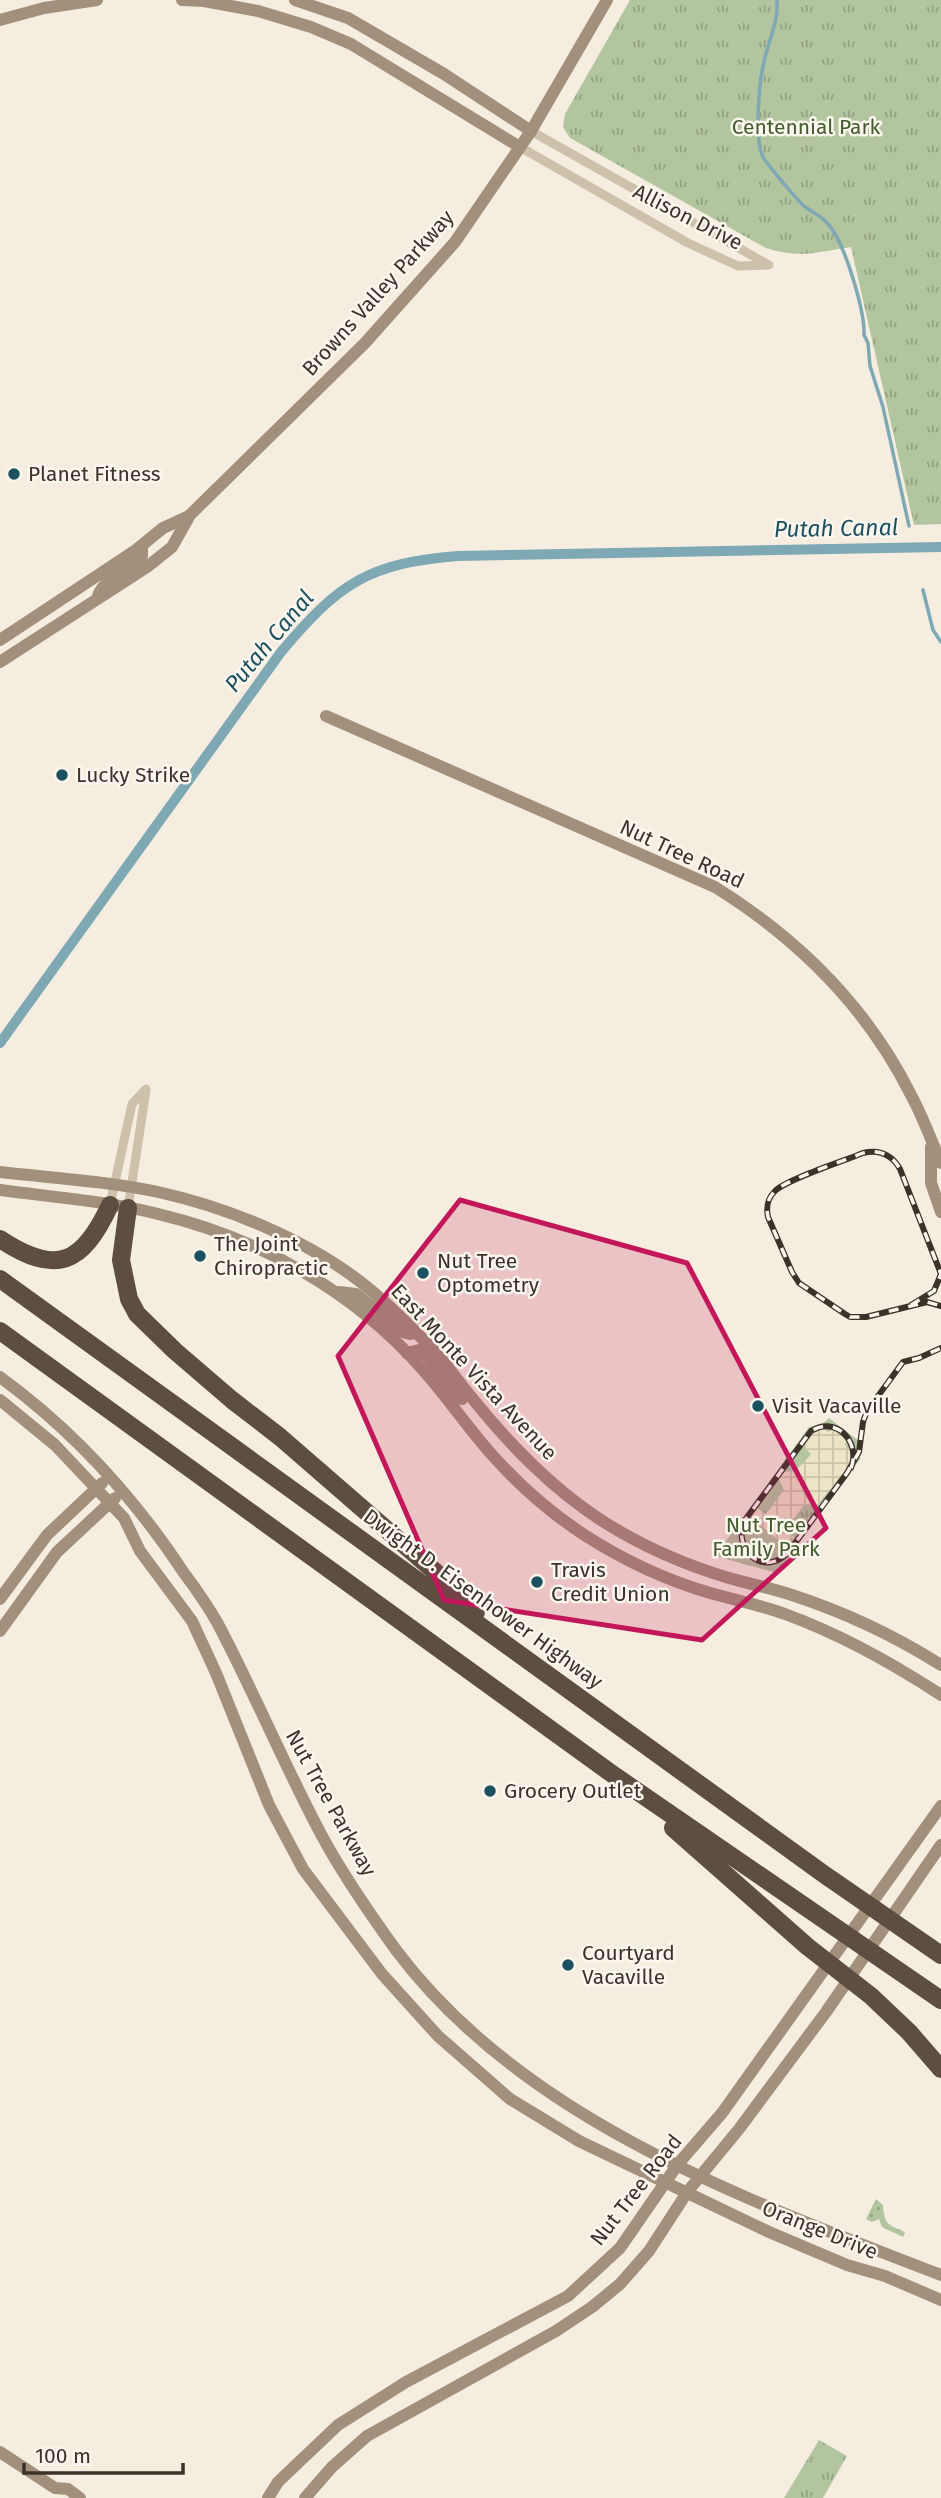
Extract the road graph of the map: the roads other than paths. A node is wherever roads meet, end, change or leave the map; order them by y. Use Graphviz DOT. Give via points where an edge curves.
graph roads {
  1 [pos="97,0"];
  2 [pos="182,0"];
  3 [pos="295,0"];
  4 [pos="607,0"];
  5 [pos="0,20"];
  6 [pos="531,131"];
  7 [pos="520,147"];
  8 [pos="190,515"];
  9 [pos="142,545"];
  10 [pos="71,593"];
  11 [pos="97,600"];
  12 [pos="0,641"];
  13 [pos="16,652"];
  14 [pos="0,663"];
  15 [pos="326,716"];
  16 [pos="930,1139"];
  17 [pos="941,1163"];
  18 [pos="0,1172"];
  19 [pos="114,1185"];
  20 [pos="132,1187"];
  21 [pos="0,1190"];
  22 [pos="110,1205"];
  23 [pos="128,1208"];
  24 [pos="940,1208"];
  25 [pos="0,1239"];
  26 [pos="0,1279"];
  27 [pos="335,1292"];
  28 [pos="0,1331"];
  29 [pos="415,1331"];
  30 [pos="407,1353"];
  31 [pos="0,1377"];
  32 [pos="0,1400"];
  33 [pos="494,1424"];
  34 [pos="110,1475"];
  35 [pos="97,1487"];
  36 [pos="123,1491"];
  37 [pos="111,1502"];
  38 [pos="0,1599"];
  39 [pos="0,1631"];
  40 [pos="513,1649"];
  41 [pos="941,1665"];
  42 [pos="941,1695"];
  43 [pos="615,1776"];
  44 [pos="941,1806"];
  45 [pos="938,1850"];
  46 [pos="863,1901"];
  47 [pos="941,1948"];
  48 [pos="941,1955"];
  49 [pos="941,2000"];
  50 [pos="909,2032"];
  51 [pos="941,2069"];
  52 [pos="941,2080"];
  53 [pos="678,2164"];
  54 [pos="701,2175"];
  55 [pos="665,2182"];
  56 [pos="688,2191"];
  57 [pos="941,2275"];
  58 [pos="941,2300"];
  59 [pos="0,2452"];
  60 [pos="57,2493"];
  61 [pos="80,2498"];
  62 [pos="268,2498"];
  63 [pos="305,2498"];
  1 -- 5 [label="main road"];
  2 -- 7 [label="main road, Allison Drive" via="258,11 341,40"];
  3 -- 6 [label="main road, Allison Drive" via="348,18"];
  4 -- 6 [label="main road, Browns Valley Parkway"];
  6 -- 7 [label="main road, Browns Valley Parkway"];
  6 -- 7 [label="street, Allison Drive" via="769,265 738,266 688,243"];
  7 -- 8 [label="main road, Browns Valley Parkway" via="455,242 365,343"];
  8 -- 9 [label="main road, Browns Valley Parkway"];
  8 -- 11 [label="main road, Browns Valley Parkway" via="172,547"];
  9 -- 10 [label="main road, Browns Valley Parkway"];
  9 -- 11 [label="main road" via="142,556 100,589"];
  10 -- 12 [label="main road, Browns Valley Parkway"];
  10 -- 13 [label="main road" via="56,612 16,639"];
  11 -- 13 [label="main road, Browns Valley Parkway"];
  12 -- 13 [label="main road"];
  13 -- 14 [label="main road, Browns Valley Parkway"];
  15 -- 16 [label="main road, Nut Tree Road" via="715,887 750,908 849,1001 897,1069"];
  16 -- 17 [label="main road, Nut Tree Road"];
  16 -- 24 [label="main road, Nut Tree Road" via="931,1183"];
  18 -- 19 [label="main road, East Monte Vista Avenue"];
  19 -- 20 [label="main road, East Monte Vista Avenue"];
  19 -- 20 [label="street" via="132,1104 146,1089"];
  19 -- 22 [label="street"];
  20 -- 23 [label="street"];
  20 -- 29 [label="main road, East Monte Vista Avenue" via="185,1199 280,1234 360,1282"];
  21 -- 22 [label="main road, East Monte Vista Avenue"];
  22 -- 23 [label="main road, East Monte Vista Avenue"];
  22 -- 25 [label="highway" via="90,1241 66,1259 34,1258"];
  23 -- 27 [label="main road, East Monte Vista Avenue" via="239,1239"];
  23 -- 40 [label="highway" via="121,1260 137,1314 232,1401 447,1582"];
  26 -- 40 [label="highway, Dwight D. Eisenhower Highway"];
  27 -- 29 [label="main road" via="356,1294 403,1332"];
  27 -- 30 [label="main road, East Monte Vista Avenue" via="386,1330"];
  28 -- 43 [label="highway"];
  29 -- 33 [label="main road, East Monte Vista Avenue"];
  30 -- 33 [label="main road" via="419,1350 426,1355 479,1419"];
  30 -- 42 [label="main road, East Monte Vista Avenue" via="493,1456 541,1503 582,1534 669,1579 789,1615 868,1651"];
  31 -- 34 [label="main road, Nut Tree Parkway" via="40,1406"];
  32 -- 35 [label="main road"];
  33 -- 41 [label="main road, East Monte Vista Avenue" via="546,1478 626,1536 694,1566 827,1608 915,1648"];
  34 -- 35 [label="main road"];
  34 -- 36 [label="main road, Nut Tree Parkway"];
  35 -- 37 [label="main road"];
  35 -- 38 [label="main road" via="47,1535"];
  36 -- 37 [label="main road"];
  36 -- 53 [label="main road, Nut Tree Parkway" via="155,1528 216,1621 324,1839 397,1951 440,2001 520,2072 628,2141"];
  37 -- 39 [label="main road" via="57,1552"];
  37 -- 55 [label="main road" via="192,1622 269,1805 303,1869 382,1974 438,2036 510,2099 579,2141"];
  40 -- 46 [label="highway, Dwight D. Eisenhower Highway"];
  43 -- 49 [label="highway"];
  43 -- 50 [label="highway"];
  44 -- 53 [label="main road, Nut Tree Road" via="722,2113"];
  45 -- 54 [label="main road, Nut Tree Road" via="826,2012"];
  46 -- 47 [label="highway"];
  46 -- 48 [label="highway, Dwight D. Eisenhower Highway"];
  50 -- 51 [label="highway"];
  50 -- 52 [label="highway"];
  53 -- 54 [label="main road, Nut Tree Parkway"];
  53 -- 55 [label="main road, Nut Tree Road"];
  54 -- 56 [label="main road, Nut Tree Road"];
  54 -- 57 [label="main road, Orange Drive" via="784,2215"];
  55 -- 56 [label="main road"];
  55 -- 62 [label="main road, Nut Tree Road" via="620,2248 568,2297 348,2418 305,2455"];
  56 -- 58 [label="main road, Orange Drive" via="816,2252"];
  56 -- 63 [label="main road, Nut Tree Road" via="649,2251 592,2307 512,2357 367,2436"];
  59 -- 60 [label="main road"];
  60 -- 61 [label="main road" via="68,2489"];
}
